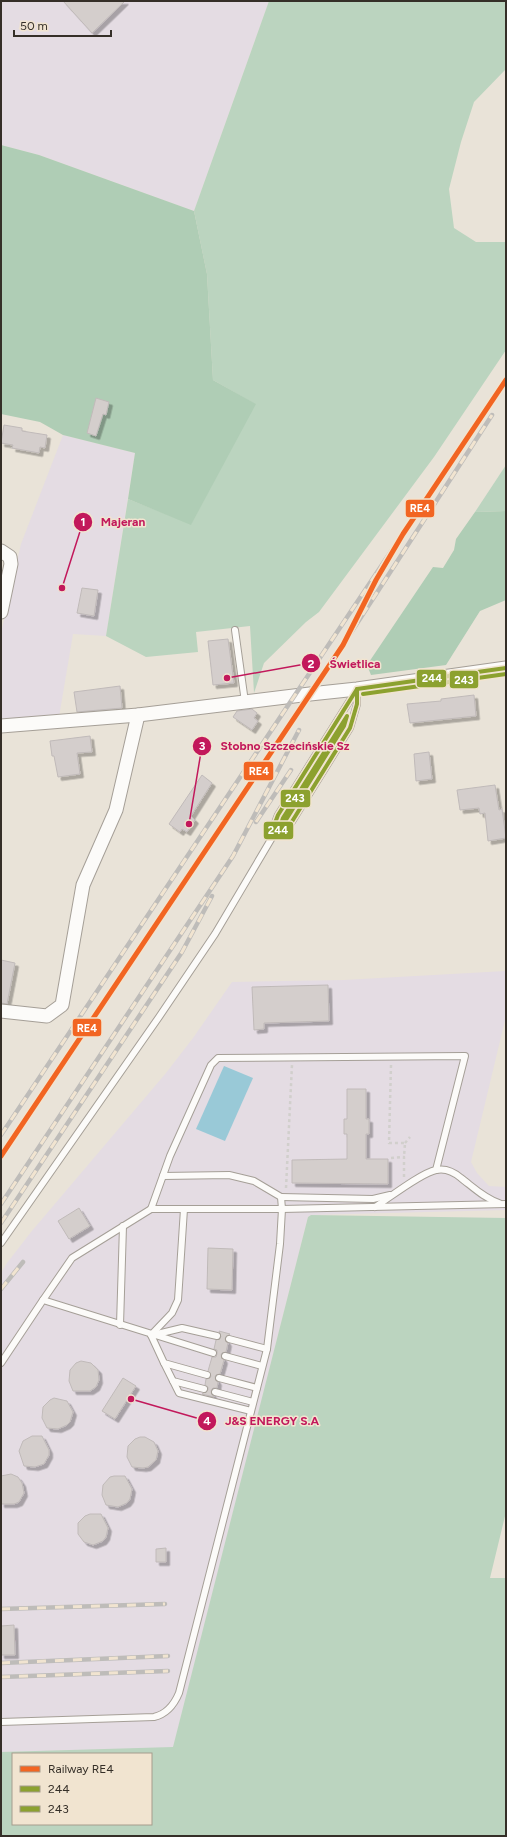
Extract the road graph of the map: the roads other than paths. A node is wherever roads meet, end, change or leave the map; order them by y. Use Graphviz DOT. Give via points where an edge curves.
graph roads {
  1 [pos="1,551"];
  2 [pos="1,612"];
  3 [pos="236,630"];
  4 [pos="506,668"];
  5 [pos="357,690"];
  6 [pos="245,702"];
  7 [pos="138,715"];
  8 [pos="1,726"];
  9 [pos="276,831"];
  10 [pos="1,1011"];
  11 [pos="436,1170"];
  12 [pos="163,1176"];
  13 [pos="401,1190"];
  14 [pos="281,1197"];
  15 [pos="505,1204"];
  16 [pos="375,1207"];
  17 [pos="151,1209"];
  18 [pos="184,1209"];
  19 [pos="282,1209"];
  20 [pos="123,1226"];
  21 [pos="1,1243"];
  22 [pos="43,1300"];
  23 [pos="120,1325"];
  24 [pos="151,1335"];
  25 [pos="217,1336"];
  26 [pos="229,1339"];
  27 [pos="267,1349"];
  28 [pos="213,1353"];
  29 [pos="225,1356"];
  30 [pos="1,1363"];
  31 [pos="164,1363"];
  32 [pos="262,1366"];
  33 [pos="207,1375"];
  34 [pos="219,1378"];
  35 [pos="173,1381"];
  36 [pos="257,1388"];
  37 [pos="204,1389"];
  38 [pos="215,1392"];
  39 [pos="253,1402"];
  40 [pos="251,1411"];
  41 [pos="1,1722"];
  1 -- 2 [label="street" via="10,557 11,564"];
  3 -- 6 [label="lane"];
  4 -- 5 [label="street"];
  5 -- 6 [label="street"];
  5 -- 9 [label="lane" via="278,815 274,823"];
  5 -- 9 [label="lane" via="356,709 350,728 288,828"];
  6 -- 7 [label="street"];
  7 -- 8 [label="street"];
  7 -- 10 [label="street" via="116,810 83,885 62,1004 47,1016"];
  9 -- 21 [label="lane" via="210,940 159,1017"];
  11 -- 12 [label="lane" via="465,1056 218,1058 211,1065"];
  11 -- 13 [label="lane"];
  11 -- 15 [label="lane" via="454,1172 488,1198"];
  12 -- 14 [label="lane" via="229,1175 254,1181"];
  12 -- 17 [label="lane"];
  13 -- 14 [label="lane" via="373,1199"];
  13 -- 16 [label="lane"];
  14 -- 19 [label="lane"];
  15 -- 16 [label="lane"];
  16 -- 19 [label="lane"];
  17 -- 18 [label="lane"];
  17 -- 20 [label="lane"];
  18 -- 19 [label="lane"];
  18 -- 24 [label="lane" via="178,1300 172,1313"];
  19 -- 27 [label="lane"];
  20 -- 22 [label="lane" via="72,1258"];
  20 -- 23 [label="lane"];
  22 -- 23 [label="lane"];
  22 -- 30 [label="lane"];
  23 -- 24 [label="lane"];
  24 -- 25 [label="lane" via="182,1328"];
  24 -- 28 [label="lane"];
  24 -- 31 [label="lane"];
  26 -- 27 [label="lane"];
  27 -- 32 [label="lane"];
  29 -- 32 [label="lane"];
  31 -- 33 [label="lane"];
  31 -- 35 [label="lane"];
  32 -- 36 [label="lane"];
  34 -- 36 [label="lane"];
  35 -- 37 [label="lane"];
  35 -- 40 [label="lane" via="179,1393"];
  36 -- 39 [label="lane"];
  38 -- 39 [label="lane"];
  39 -- 40 [label="lane"];
  40 -- 41 [label="lane" via="175,1702 167,1711 154,1717"];
}
